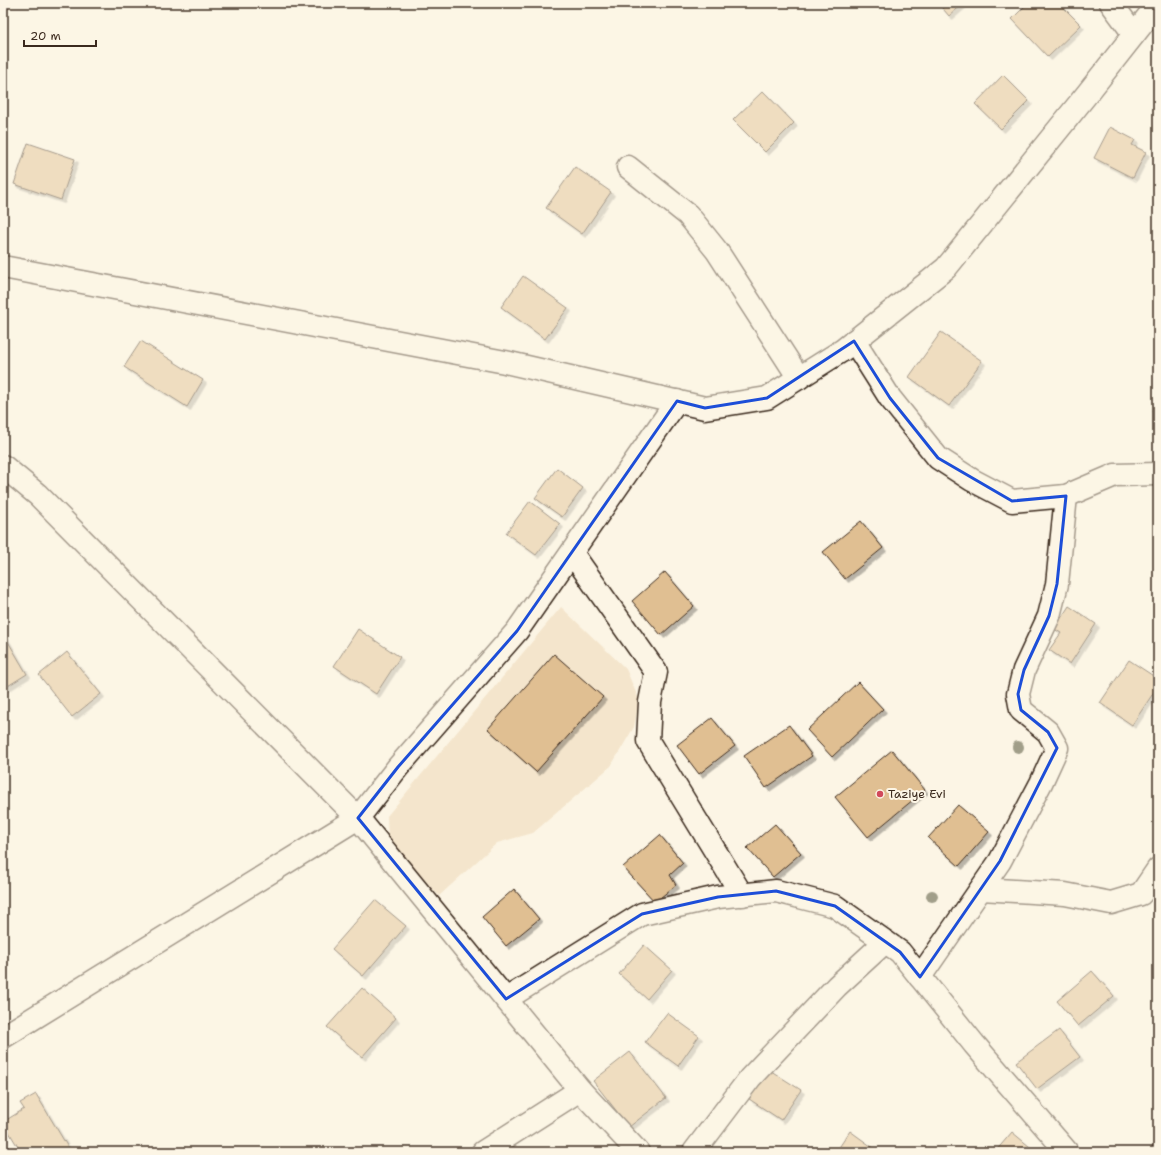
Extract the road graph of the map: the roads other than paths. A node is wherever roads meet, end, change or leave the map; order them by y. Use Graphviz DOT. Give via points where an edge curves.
graph roads {
  1 [pos="1111,3"];
  2 [pos="1158,4"];
  3 [pos="1134,34"];
  4 [pos="628,167"];
  5 [pos="3,267"];
  6 [pos="854,341"];
  7 [pos="799,378"];
  8 [pos="677,401"];
  9 [pos="3,466"];
  10 [pos="1158,474"];
  11 [pos="1066,496"];
  12 [pos="572,553"];
  13 [pos="358,818"];
  14 [pos="1158,869"];
  15 [pos="981,888"];
  16 [pos="742,895"];
  17 [pos="885,942"];
  18 [pos="920,977"];
  19 [pos="506,999"];
  20 [pos="3,1037"];
  21 [pos="580,1090"];
  22 [pos="482,1152"];
  23 [pos="638,1152"];
  24 [pos="694,1152"];
  25 [pos="1067,1152"];
  1 -- 3 [label="street"];
  2 -- 3 [label="street"];
  3 -- 6 [label="street" via="946,268"];
  4 -- 7 [label="street" via="688,216 712,245"];
  5 -- 8 [label="street" via="505,362"];
  6 -- 7 [label="street"];
  6 -- 11 [label="street" via="890,398 938,458 1012,501"];
  7 -- 8 [label="street" via="767,398 705,408"];
  8 -- 12 [label="street"];
  9 -- 13 [label="street" via="38,495"];
  10 -- 11 [label="street" via="1115,475"];
  11 -- 15 [label="street" via="1057,584 1049,616 1024,670 1018,694 1021,710 1048,732 1057,748 1000,861"];
  12 -- 13 [label="street" via="518,631 398,766"];
  12 -- 16 [label="street" via="656,672 650,702 648,740"];
  13 -- 19 [label="street"];
  13 -- 20 [label="street"];
  14 -- 15 [label="street" via="1141,894 1112,903 1065,894"];
  15 -- 18 [label="street"];
  16 -- 17 [label="street" via="776,891 835,906"];
  16 -- 19 [label="street" via="718,897 642,914"];
  17 -- 18 [label="street" via="900,952"];
  17 -- 24 [label="street" via="837,986 750,1078"];
  18 -- 25 [label="street"];
  19 -- 21 [label="street"];
  21 -- 22 [label="street"];
  21 -- 23 [label="street"];
}
